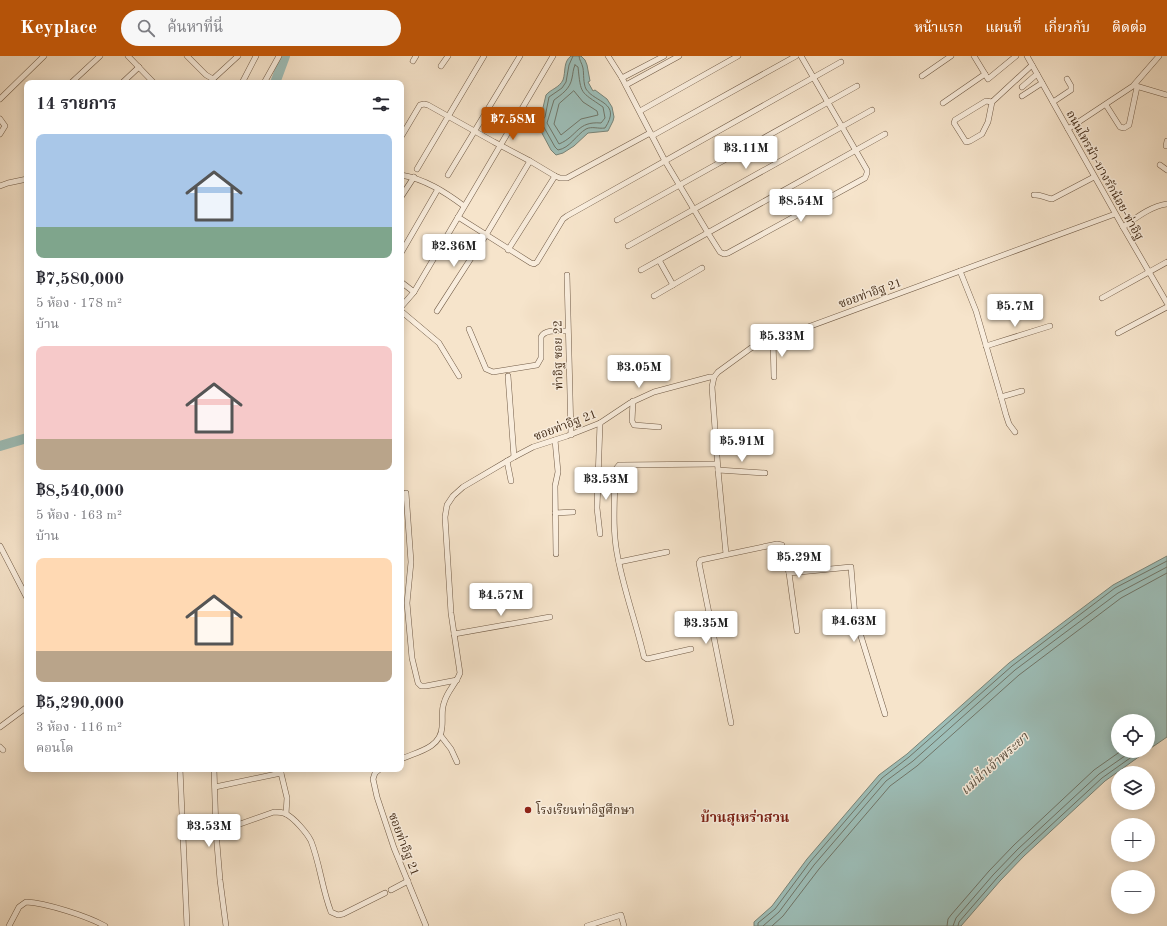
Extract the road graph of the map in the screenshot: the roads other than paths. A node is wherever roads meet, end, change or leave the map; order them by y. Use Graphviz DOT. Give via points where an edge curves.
graph roads {
  1 [pos="44,56"];
  2 [pos="100,56"];
  3 [pos="128,56"];
  4 [pos="238,56"];
  5 [pos="255,56"];
  6 [pos="279,56"];
  7 [pos="448,56"];
  8 [pos="484,56"];
  9 [pos="520,56"];
  10 [pos="553,56"];
  11 [pos="608,56"];
  12 [pos="664,56"];
  13 [pos="679,56"];
  14 [pos="738,56"];
  15 [pos="796,56"];
  16 [pos="801,56"];
  17 [pos="950,56"];
  18 [pos="974,56"];
  19 [pos="1016,56"];
  20 [pos="1027,56"];
  21 [pos="1159,56"];
  22 [pos="188,57"];
  23 [pos="841,62"];
  24 [pos="1032,64"];
  25 [pos="441,66"];
  26 [pos="139,68"];
  27 [pos="985,74"];
  28 [pos="1037,74"];
  29 [pos="922,76"];
  30 [pos="622,78"];
  31 [pos="813,78"];
  32 [pos="1067,79"];
  33 [pos="75,80"];
  34 [pos="125,80"];
  35 [pos="151,80"];
  36 [pos="243,80"];
  37 [pos="266,80"];
  38 [pos="1042,83"];
  39 [pos="626,85"];
  40 [pos="857,86"];
  41 [pos="1135,86"];
  42 [pos="1022,87"];
  43 [pos="1022,96"];
  44 [pos="1167,96"];
  45 [pos="0,99"];
  46 [pos="827,102"];
  47 [pos="992,102"];
  48 [pos="1053,102"];
  49 [pos="943,103"];
  50 [pos="1106,105"];
  51 [pos="872,110"];
  52 [pos="640,111"];
  53 [pos="449,116"];
  54 [pos="0,119"];
  55 [pos="842,126"];
  56 [pos="1068,129"];
  57 [pos="474,131"];
  58 [pos="404,132"];
  59 [pos="0,134"];
  60 [pos="651,134"];
  61 [pos="885,134"];
  62 [pos="500,145"];
  63 [pos="856,150"];
  64 [pos="530,161"];
  65 [pos="665,161"];
  66 [pos="1160,165"];
  67 [pos="417,169"];
  68 [pos="1167,170"];
  69 [pos="404,175"];
  70 [pos="448,175"];
  71 [pos="555,176"];
  72 [pos="414,177"];
  73 [pos="1094,177"];
  74 [pos="24,180"];
  75 [pos="679,185"];
  76 [pos="0,186"];
  77 [pos="438,189"];
  78 [pos="404,192"];
  79 [pos="1034,195"];
  80 [pos="1167,204"];
  81 [pos="464,206"];
  82 [pos="694,209"];
  83 [pos="1116,214"];
  84 [pos="458,217"];
  85 [pos="617,220"];
  86 [pos="1122,227"];
  87 [pos="708,233"];
  88 [pos="486,235"];
  89 [pos="628,246"];
  90 [pos="404,248"];
  91 [pos="508,250"];
  92 [pos="659,260"];
  93 [pos="1167,262"];
  94 [pos="702,268"];
  95 [pos="641,270"];
  96 [pos="960,271"];
  97 [pos="1149,273"];
  98 [pos="567,275"];
  99 [pos="404,284"];
  100 [pos="674,285"];
  101 [pos="414,292"];
  102 [pos="654,296"];
  103 [pos="1102,298"];
  104 [pos="404,303"];
  105 [pos="1167,303"];
  106 [pos="1167,307"];
  107 [pos="437,311"];
  108 [pos="404,314"];
  109 [pos="1050,326"];
  110 [pos="469,329"];
  111 [pos="567,331"];
  112 [pos="1118,333"];
  113 [pos="773,340"];
  114 [pos="986,346"];
  115 [pos="460,376"];
  116 [pos="508,376"];
  117 [pos="714,377"];
  118 [pos="774,377"];
  119 [pos="1022,391"];
  120 [pos="1002,397"];
  121 [pos="633,401"];
  122 [pos="600,423"];
  123 [pos="659,427"];
  124 [pos="1015,432"];
  125 [pos="571,435"];
  126 [pos="555,440"];
  127 [pos="514,457"];
  128 [pos="507,461"];
  129 [pos="717,464"];
  130 [pos="718,470"];
  131 [pos="765,473"];
  132 [pos="511,481"];
  133 [pos="406,493"];
  134 [pos="573,512"];
  135 [pos="556,513"];
  136 [pos="600,534"];
  137 [pos="0,546"];
  138 [pos="667,552"];
  139 [pos="556,554"];
  140 [pos="726,554"];
  141 [pos="619,562"];
  142 [pos="790,573"];
  143 [pos="24,592"];
  144 [pos="550,617"];
  145 [pos="797,632"];
  146 [pos="454,634"];
  147 [pos="691,649"];
  148 [pos="457,680"];
  149 [pos="24,709"];
  150 [pos="885,714"];
  151 [pos="731,723"];
  152 [pos="0,728"];
  153 [pos="441,736"];
  154 [pos="404,758"];
  155 [pos="457,762"];
  156 [pos="180,772"];
  157 [pos="214,772"];
  158 [pos="276,772"];
  159 [pos="280,772"];
  160 [pos="377,772"];
  161 [pos="215,787"];
  162 [pos="286,814"];
  163 [pos="216,832"];
  164 [pos="182,834"];
  165 [pos="408,881"];
  166 [pos="391,890"];
  167 [pos="384,893"];
  168 [pos="9,926"];
  169 [pos="105,926"];
  170 [pos="186,926"];
  171 [pos="226,926"];
  172 [pos="426,926"];
  173 [pos="587,926"];
  174 [pos="624,926"];
  1 -- 45 [label="street"];
  2 -- 33 [label="street"];
  3 -- 26 [label="street"];
  4 -- 22 [label="street" via="213,79"];
  5 -- 36 [label="street"];
  6 -- 37 [label="street"];
  7 -- 25 [label="street"];
  8 -- 53 [label="street"];
  9 -- 57 [label="street"];
  10 -- 62 [label="street"];
  11 -- 30 [label="street"];
  12 -- 30 [label="street"];
  13 -- 39 [label="street"];
  14 -- 52 [label="street"];
  15 -- 60 [label="street"];
  16 -- 31 [label="street"];
  17 -- 29 [label="street"];
  18 -- 27 [label="street"];
  19 -- 27 [label="street" via="988,79"];
  20 -- 24 [label="street, ถนนไทรม้า-บางรักน้อย-ท่าอิฐ"];
  21 -- 41 [label="street"];
  23 -- 31 [label="street"];
  24 -- 28 [label="street, ถนนไทรม้า-บางรักน้อย-ท่าอิฐ"];
  24 -- 47 [label="street"];
  26 -- 34 [label="street"];
  26 -- 35 [label="street"];
  27 -- 49 [label="street"];
  28 -- 38 [label="street, ถนนไทรม้า-บางรักน้อย-ท่าอิฐ"];
  28 -- 42 [label="street"];
  30 -- 39 [label="street"];
  31 -- 46 [label="street"];
  31 -- 65 [label="street"];
  32 -- 48 [label="street" via="1071,90"];
  38 -- 43 [label="street"];
  38 -- 48 [label="street, ถนนไทรม้า-บางรักน้อย-ท่าอิฐ"];
  39 -- 52 [label="street"];
  40 -- 46 [label="street"];
  41 -- 44 [label="street"];
  41 -- 50 [label="street"];
  41 -- 50 [label="street" via="1129,124 1124,128 1120,127"];
  46 -- 55 [label="street"];
  46 -- 75 [label="street"];
  47 -- 47 [label="street" via="988,122 982,134 966,142 954,123 955,120 986,101"];
  48 -- 56 [label="street, ถนนไทรม้า-บางรักน้อย-ท่าอิฐ"];
  50 -- 56 [label="street"];
  51 -- 55 [label="street"];
  52 -- 60 [label="street"];
  53 -- 57 [label="street"];
  53 -- 58 [label="street" via="428,105 420,105"];
  53 -- 67 [label="street"];
  54 -- 59 [label="street" via="4,126"];
  55 -- 63 [label="street"];
  55 -- 82 [label="street"];
  56 -- 73 [label="street, ถนนไทรม้า-บางรักน้อย-ท่าอิฐ"];
  57 -- 62 [label="street"];
  57 -- 70 [label="street"];
  60 -- 65 [label="street"];
  60 -- 71 [label="street" via="567,178"];
  61 -- 63 [label="street"];
  62 -- 64 [label="street"];
  62 -- 81 [label="street"];
  63 -- 87 [label="street"];
  63 -- 87 [label="street" via="867,170 865,178 728,253 720,252"];
  64 -- 71 [label="street"];
  64 -- 88 [label="street"];
  65 -- 75 [label="street"];
  65 -- 91 [label="street" via="563,219 534,264"];
  66 -- 68 [label="street"];
  69 -- 72 [label="street"];
  71 -- 91 [label="street"];
  72 -- 77 [label="street"];
  72 -- 78 [label="street"];
  73 -- 79 [label="street" via="1052,199 1039,194"];
  73 -- 83 [label="street, ถนนไทรม้า-บางรักน้อย-ท่าอิฐ"];
  74 -- 76 [label="street"];
  75 -- 82 [label="street"];
  75 -- 85 [label="street"];
  77 -- 81 [label="street"];
  77 -- 90 [label="street"];
  80 -- 86 [label="street" via="1153,208"];
  81 -- 84 [label="street"];
  82 -- 87 [label="street"];
  82 -- 89 [label="street"];
  83 -- 86 [label="street, ถนนไทรม้า-บางรักน้อย-ท่าอิฐ"];
  83 -- 96 [label="street, ซอยท่าอิฐ 21"];
  84 -- 88 [label="street"];
  84 -- 101 [label="street"];
  86 -- 97 [label="street, ถนนไทรม้า-บางรักน้อย-ท่าอิฐ"];
  87 -- 92 [label="street"];
  88 -- 91 [label="street"];
  88 -- 107 [label="street"];
  92 -- 95 [label="street"];
  92 -- 100 [label="street"];
  93 -- 97 [label="street"];
  94 -- 100 [label="street"];
  96 -- 113 [label="street, ซอยท่าอิฐ 21"];
  96 -- 114 [label="street" via="976,311"];
  97 -- 103 [label="street"];
  97 -- 105 [label="street, ถนนไทรม้า-บางรักน้อย-ท่าอิฐ"];
  98 -- 111 [label="street, ท่าอิฐ ซอย 22"];
  99 -- 101 [label="street"];
  100 -- 102 [label="street"];
  101 -- 104 [label="street"];
  106 -- 112 [label="street"];
  108 -- 115 [label="street" via="439,343"];
  109 -- 114 [label="street"];
  110 -- 111 [label="street" via="486,369 493,372 537,365 541,358 542,334"];
  111 -- 125 [label="street, ท่าอิฐ ซอย 22"];
  113 -- 117 [label="street, ซอยท่าอิฐ 21" via="750,348"];
  113 -- 118 [label="street"];
  114 -- 120 [label="street"];
  116 -- 127 [label="street"];
  117 -- 121 [label="street, ซอยท่าอิฐ 21" via="654,392"];
  117 -- 129 [label="street" via="712,387"];
  119 -- 120 [label="street"];
  120 -- 124 [label="street" via="1009,424"];
  121 -- 122 [label="street, ซอยท่าอิฐ 21"];
  121 -- 123 [label="street" via="634,424"];
  122 -- 125 [label="street, ซอยท่าอิฐ 21"];
  122 -- 136 [label="street" via="597,508"];
  125 -- 126 [label="street, ซอยท่าอิฐ 21"];
  126 -- 127 [label="street, ซอยท่าอิฐ 21"];
  126 -- 135 [label="street" via="558,472 555,486"];
  127 -- 128 [label="street, ซอยท่าอิฐ 21"];
  128 -- 132 [label="street"];
  128 -- 146 [label="street, ซอยท่าอิฐ 21" via="463,487 447,505 445,517"];
  129 -- 130 [label="street"];
  129 -- 141 [label="street" via="619,465 615,470 614,528"];
  130 -- 131 [label="street"];
  130 -- 140 [label="street"];
  133 -- 148 [label="street" via="411,562 408,603 412,658 417,680 421,686 426,686"];
  134 -- 135 [label="street"];
  135 -- 139 [label="street"];
  137 -- 143 [label="street"];
  138 -- 141 [label="street"];
  140 -- 142 [label="street" via="782,545"];
  140 -- 151 [label="street" via="701,560 699,563"];
  141 -- 147 [label="street" via="644,657 647,659"];
  142 -- 145 [label="street"];
  142 -- 150 [label="street" via="851,567 856,617"];
  144 -- 146 [label="street"];
  146 -- 148 [label="street, ซอยท่าอิฐ 21" via="460,673"];
  148 -- 153 [label="street, ซอยท่าอิฐ 21" via="443,703"];
  149 -- 152 [label="street"];
  153 -- 154 [label="street" via="436,744"];
  153 -- 155 [label="street"];
  156 -- 164 [label="street"];
  157 -- 161 [label="street"];
  158 -- 161 [label="street"];
  159 -- 162 [label="street" via="286,798"];
  160 -- 165 [label="street, ซอยท่าอิฐ 21" via="373,776 373,786"];
  161 -- 163 [label="street"];
  162 -- 163 [label="street" via="274,812"];
  162 -- 167 [label="street" via="310,840 331,912 343,914"];
  163 -- 164 [label="street"];
  163 -- 171 [label="street"];
  164 -- 170 [label="street"];
  165 -- 166 [label="street"];
  165 -- 172 [label="street, ซอยท่าอิฐ 21"];
  168 -- 169 [label="street" via="19,907 26,902 46,905"];
  173 -- 174 [label="street" via="620,915"];
}
